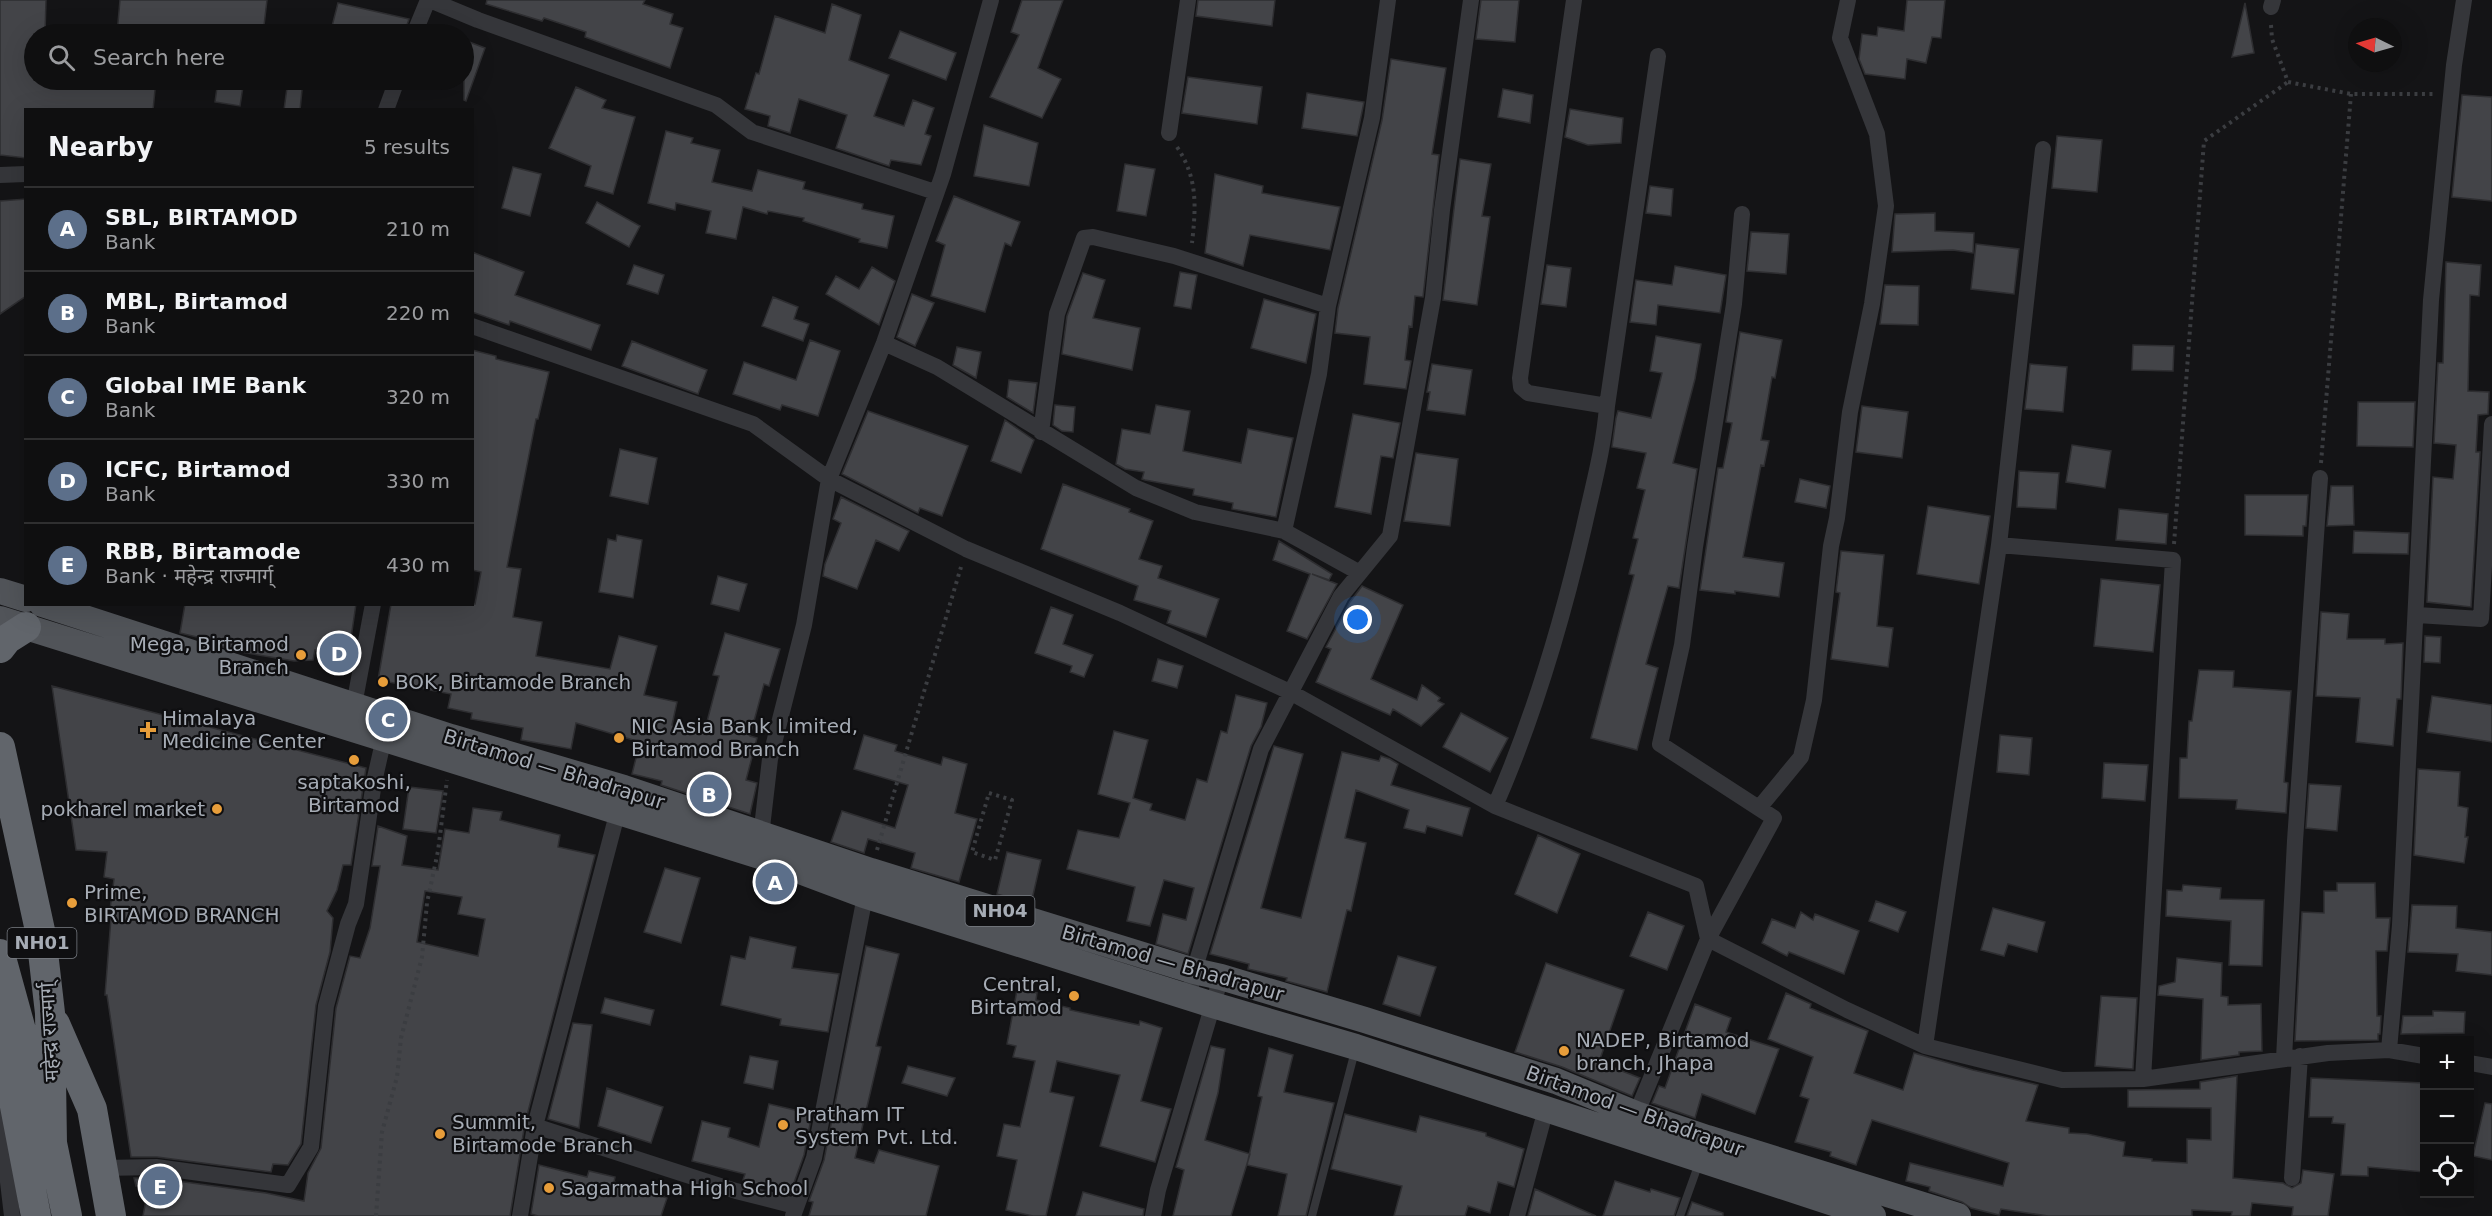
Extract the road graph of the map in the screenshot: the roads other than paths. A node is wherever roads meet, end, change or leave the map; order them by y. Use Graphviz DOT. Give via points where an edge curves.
graph roads {
  1 [pos="429,0"];
  2 [pos="991,0"];
  3 [pos="1188,0"];
  4 [pos="1388,0"];
  5 [pos="1471,0"];
  6 [pos="1574,0"];
  7 [pos="1848,0"];
  8 [pos="2464,0"];
  9 [pos="418,24"];
  10 [pos="1658,56"];
  11 [pos="393,90"];
  12 [pos="387,108"];
  13 [pos="1169,133"];
  14 [pos="2043,149"];
  15 [pos="24,174"];
  16 [pos="0,175"];
  17 [pos="935,192"];
  18 [pos="1742,214"];
  19 [pos="1328,306"];
  20 [pos="474,327"];
  21 [pos="884,343"];
  22 [pos="1606,405"];
  23 [pos="2492,424"];
  24 [pos="1041,432"];
  25 [pos="2320,478"];
  26 [pos="829,479"];
  27 [pos="1284,531"];
  28 [pos="1998,545"];
  29 [pos="1360,573"];
  30 [pos="0,591"];
  31 [pos="373,606"];
  32 [pos="23,612"];
  33 [pos="2417,615"];
  34 [pos="2486,621"];
  35 [pos="0,648"];
  36 [pos="1290,692"];
  37 [pos="354,705"];
  38 [pos="386,728"];
  39 [pos="0,747"];
  40 [pos="621,799"];
  41 [pos="1495,806"];
  42 [pos="1759,808"];
  43 [pos="761,836"];
  44 [pos="871,871"];
  45 [pos="864,895"];
  46 [pos="1708,939"];
  47 [pos="3,967"];
  48 [pos="1194,971"];
  49 [pos="1221,977"];
  50 [pos="1189,996"];
  51 [pos="1213,1005"];
  52 [pos="50,1013"];
  53 [pos="1924,1046"];
  54 [pos="1356,1047"];
  55 [pos="2389,1050"];
  56 [pos="2420,1055"];
  57 [pos="2292,1058"];
  58 [pos="2474,1065"];
  59 [pos="2492,1067"];
  60 [pos="2143,1079"];
  61 [pos="1546,1109"];
  62 [pos="0,1113"];
  63 [pos="1631,1125"];
  64 [pos="535,1126"];
  65 [pos="52,1143"];
  66 [pos="1701,1159"];
  67 [pos="104,1177"];
  68 [pos="2292,1178"];
  69 [pos="1866,1208"];
  70 [pos="794,1211"];
  71 [pos="27,1213"];
  72 [pos="67,1216"];
  73 [pos="111,1216"];
  74 [pos="520,1216"];
  75 [pos="1153,1216"];
  76 [pos="1312,1216"];
  77 [pos="1517,1216"];
  78 [pos="1680,1216"];
  79 [pos="1958,1216"];
  1 -- 9 [label="street"];
  1 -- 17 [label="street" via="716,105 752,132"];
  2 -- 17 [label="street"];
  3 -- 13 [label="street"];
  4 -- 19 [label="street" via="1372,118"];
  5 -- 29 [label="street" via="1433,298 1390,536"];
  6 -- 22 [label="street" via="1520,378 1521,387 1528,393"];
  7 -- 42 [label="street" via="1840,38 1877,135 1886,206 1872,304 1850,412 1814,700 1801,757"];
  8 -- 33 [label="street" via="2431,300"];
  10 -- 22 [label="street"];
  11 -- 12 [label="street"];
  14 -- 28 [label="street"];
  15 -- 16 [label="street"];
  17 -- 21 [label="street"];
  18 -- 42 [label="street" via="1734,304 1682,645 1660,744"];
  19 -- 24 [label="street" via="1190,261 1084,238 1057,314"];
  19 -- 27 [label="street" via="1319,374"];
  20 -- 26 [label="street" via="753,424"];
  21 -- 24 [label="street" via="937,367"];
  21 -- 26 [label="street"];
  22 -- 41 [label="street" via="1604,439 1568,599 1516,758"];
  23 -- 34 [label="street"];
  24 -- 27 [label="street" via="1136,488 1195,512"];
  25 -- 57 [label="street" via="2295,841"];
  26 -- 36 [label="street" via="966,549 1120,613"];
  26 -- 43 [label="street" via="804,625 770,759"];
  27 -- 29 [label="street"];
  28 -- 53 [label="street"];
  28 -- 60 [label="street" via="2173,560"];
  29 -- 36 [label="street" via="1341,596"];
  30 -- 32 [label="main road, Birtamod — Bhadrapur / NH04"];
  31 -- 37 [label="street"];
  32 -- 35 [label="highway"];
  32 -- 37 [label="main road, Birtamod — Bhadrapur / NH04"];
  32 -- 38 [label="main road, Birtamod — Bhadrapur / NH04"];
  33 -- 34 [label="street"];
  33 -- 55 [label="street" via="2400,926"];
  36 -- 41 [label="street"];
  36 -- 48 [label="street" via="1261,749"];
  37 -- 38 [label="main road, Birtamod — Bhadrapur / NH04"];
  38 -- 40 [label="main road, Birtamod — Bhadrapur / NH04"];
  38 -- 40 [label="main road, Birtamod — Bhadrapur / NH04" via="449,759"];
  38 -- 67 [label="street" via="356,904 326,1006 311,1147 288,1185 156,1167"];
  39 -- 52 [label="highway, महेन्द्र राज्मार्ग् / NH01" via="41,935"];
  40 -- 43 [label="main road, Birtamod — Bhadrapur / NH04"];
  40 -- 45 [label="main road, Birtamod — Bhadrapur / NH04"];
  40 -- 64 [label="street"];
  41 -- 46 [label="street" via="1696,886"];
  42 -- 46 [label="street" via="1774,818"];
  43 -- 44 [label="main road, Birtamod — Bhadrapur / NH04"];
  44 -- 45 [label="street"];
  44 -- 48 [label="main road, Birtamod — Bhadrapur / NH04"];
  45 -- 50 [label="main road, Birtamod — Bhadrapur / NH04"];
  45 -- 70 [label="street" via="814,1158"];
  46 -- 53 [label="street"];
  46 -- 63 [label="street"];
  47 -- 65 [label="highway, महेन्द्र राज्मार्ग् / NH01"];
  47 -- 71 [label="highway" via="2,1038"];
  48 -- 49 [label="main road, Birtamod — Bhadrapur / NH04"];
  48 -- 50 [label="street"];
  49 -- 51 [label="street"];
  49 -- 63 [label="main road, Birtamod — Bhadrapur / NH04" via="1556,1081"];
  50 -- 51 [label="main road, Birtamod — Bhadrapur / NH04"];
  51 -- 54 [label="main road, Birtamod — Bhadrapur / NH04"];
  51 -- 75 [label="street"];
  52 -- 65 [label="highway, महेन्द्र राज्मार्ग् / NH01"];
  52 -- 67 [label="highway" via="92,1109"];
  53 -- 60 [label="street" via="2062,1080"];
  54 -- 61 [label="main road, Birtamod — Bhadrapur / NH04"];
  54 -- 76 [label="lane"];
  55 -- 56 [label="street"];
  55 -- 57 [label="street"];
  57 -- 60 [label="street"];
  57 -- 68 [label="street"];
  58 -- 59 [label="street"];
  61 -- 63 [label="main road, Birtamod — Bhadrapur / NH04"];
  61 -- 77 [label="street"];
  62 -- 71 [label="street"];
  63 -- 66 [label="main road, Birtamod — Bhadrapur / NH04"];
  63 -- 69 [label="main road, Birtamod — Bhadrapur / NH04"];
  64 -- 70 [label="street"];
  64 -- 74 [label="street"];
  65 -- 72 [label="highway, महेन्द्र राज्मार्ग् / NH01"];
  66 -- 69 [label="main road, Birtamod — Bhadrapur / NH04"];
  66 -- 78 [label="lane"];
  67 -- 73 [label="highway"];
  69 -- 79 [label="main road, Birtamod — Bhadrapur / NH04"];
}
